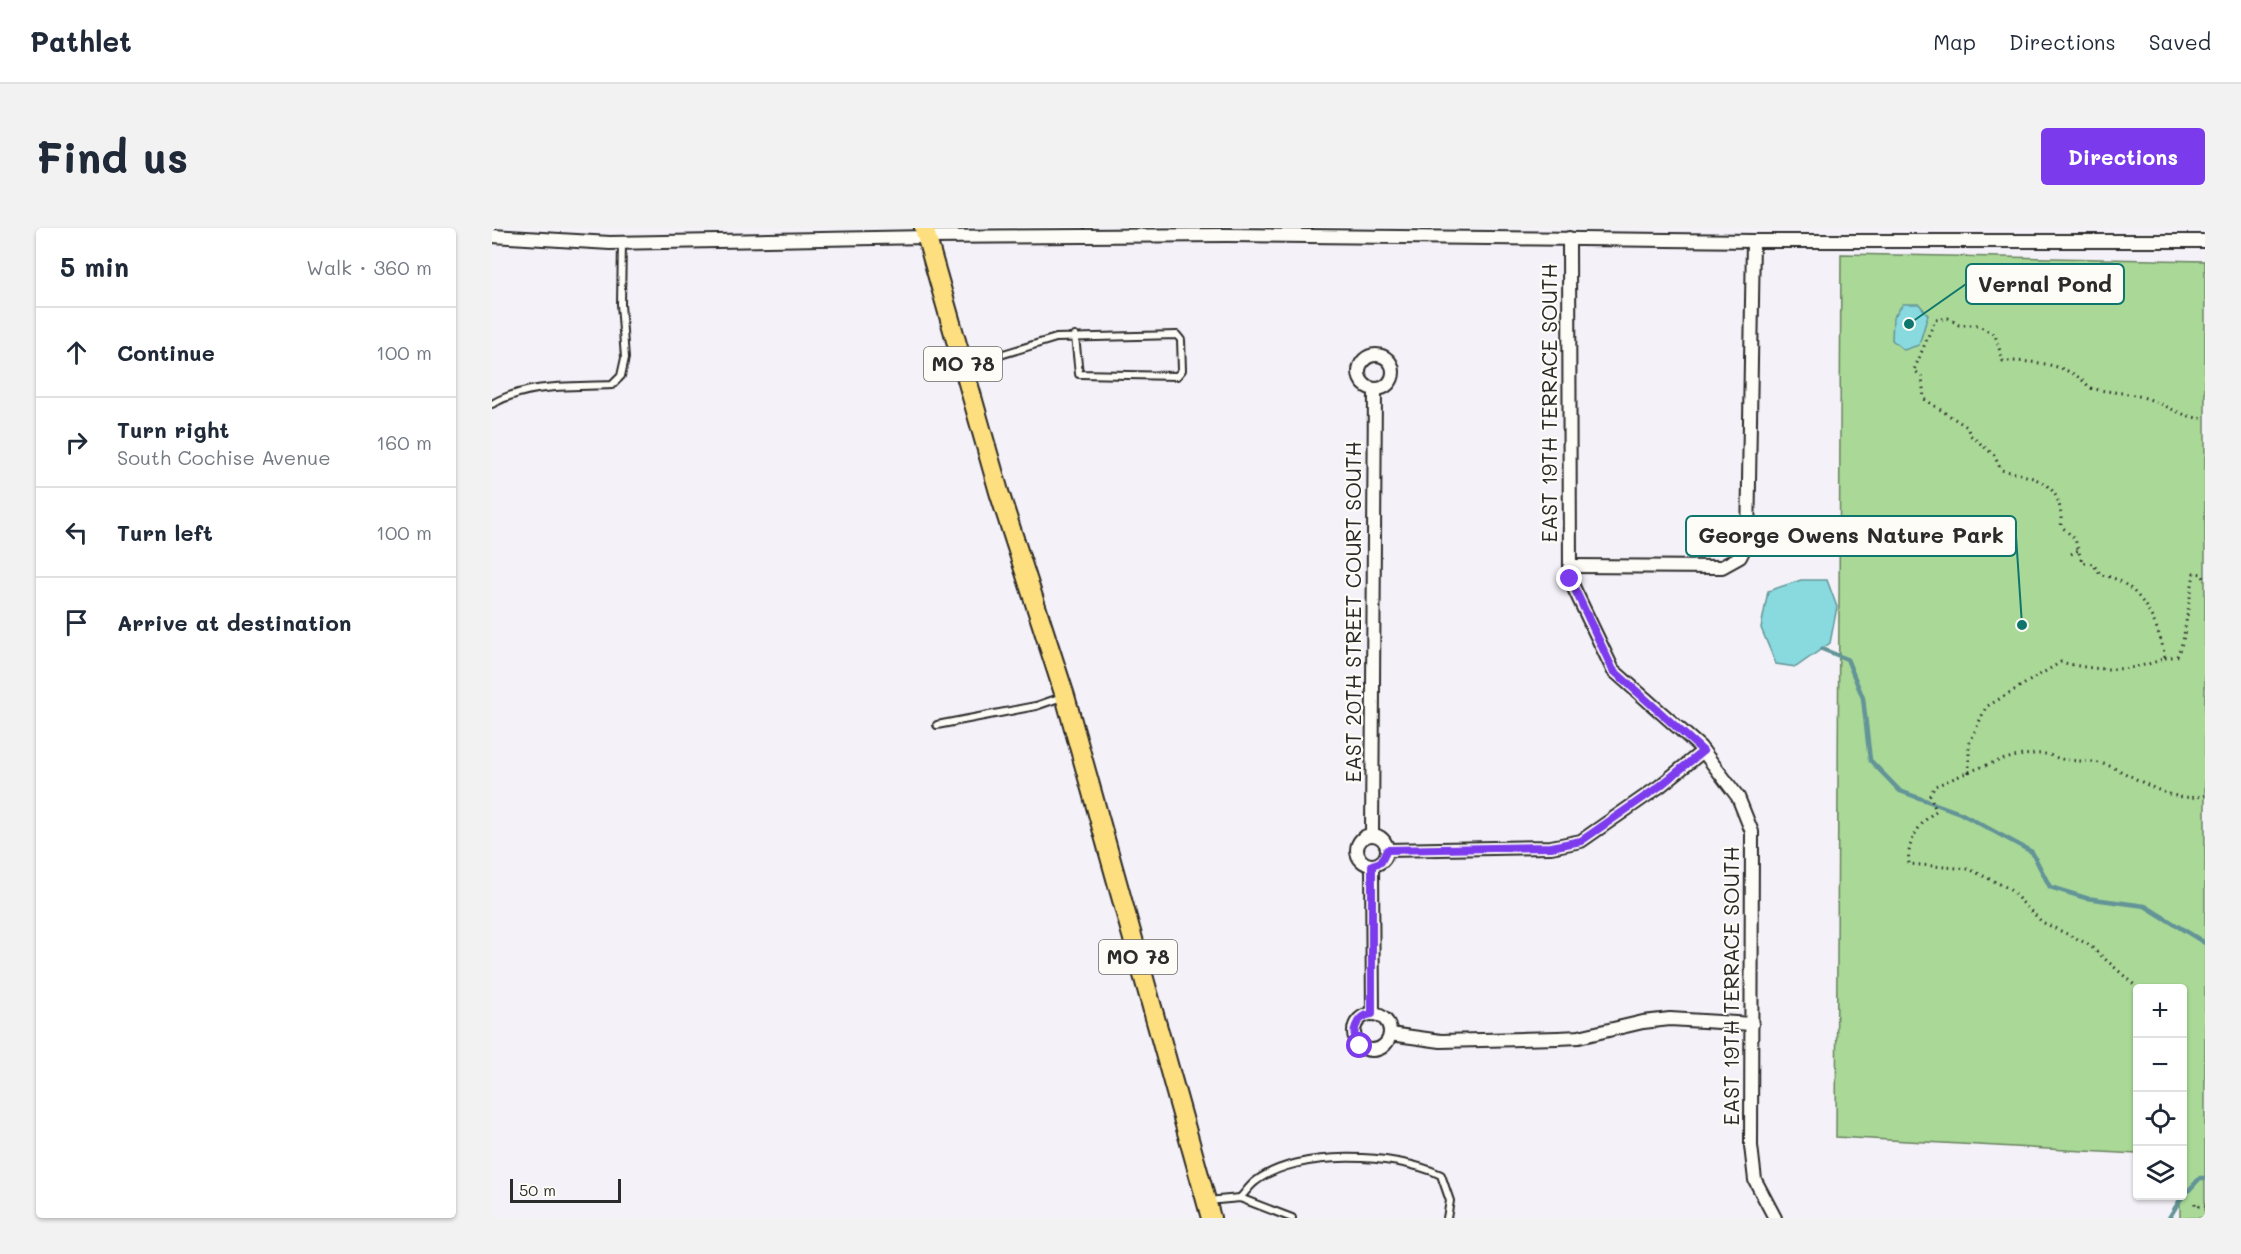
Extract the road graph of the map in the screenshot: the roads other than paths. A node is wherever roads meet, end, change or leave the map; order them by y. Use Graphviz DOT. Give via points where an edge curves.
graph roads {
  1 [pos="926,231"];
  2 [pos="1227,232"];
  3 [pos="492,236"];
  4 [pos="1569,238"];
  5 [pos="1753,241"];
  6 [pos="2205,241"];
  7 [pos="622,242"];
  8 [pos="1075,336"];
  9 [pos="963,366"];
  10 [pos="1375,389"];
  11 [pos="492,404"];
  12 [pos="1570,566"];
  13 [pos="1065,696"];
  14 [pos="937,725"];
  15 [pos="1703,751"];
  16 [pos="1372,835"];
  17 [pos="1387,850"];
  18 [pos="1372,865"];
  19 [pos="1372,1014"];
  20 [pos="1752,1024"];
  21 [pos="1390,1035"];
  22 [pos="1240,1198"];
  23 [pos="1209,1210"];
  24 [pos="1292,1218"];
  25 [pos="1447,1218"];
  26 [pos="1775,1218"];
  1 -- 2 [label="street"];
  1 -- 7 [label="street"];
  1 -- 9 [label="main road, MO 78"];
  2 -- 4 [label="street"];
  3 -- 7 [label="street"];
  4 -- 5 [label="street"];
  4 -- 12 [label="street, EAST 19TH TERRACE SOUTH"];
  5 -- 6 [label="street"];
  5 -- 12 [label="street" via="1748,541 1740,557 1722,567"];
  7 -- 11 [label="lane" via="621,304 626,358 621,376 612,385 535,388 511,393"];
  8 -- 8 [label="lane" via="1177,335 1181,340 1182,370 1177,376 1079,374"];
  8 -- 9 [label="lane"];
  9 -- 13 [label="main road, MO 78"];
  10 -- 16 [label="street, EAST 20TH STREET COURT SOUTH"];
  12 -- 15 [label="street, EAST 19TH TERRACE SOUTH" via="1570,579 1613,670"];
  13 -- 14 [label="lane" via="1036,706"];
  13 -- 23 [label="main road, MO 78"];
  15 -- 17 [label="street" via="1581,841 1551,847"];
  15 -- 20 [label="street, EAST 19TH TERRACE SOUTH" via="1738,797 1752,832"];
  16 -- 17 [label="street" via="1384,841"];
  16 -- 18 [label="street, EAST 20TH STREET COURT SOUTH" via="1362,838 1357,848 1363,862"];
  17 -- 18 [label="street" via="1381,862"];
  18 -- 19 [label="street"];
  19 -- 21 [label="street" via="1386,1020"];
  19 -- 21 [label="street" via="1362,1017 1355,1026 1357,1041 1376,1050"];
  20 -- 21 [label="street" via="1670,1019 1558,1038 1441,1041"];
  20 -- 26 [label="street, EAST 19TH TERRACE SOUTH" via="1751,1146 1755,1179"];
  22 -- 23 [label="lane"];
  22 -- 24 [label="lane"];
  22 -- 25 [label="lane" via="1256,1180 1300,1162 1340,1157 1424,1166 1441,1175 1450,1201"];
}
